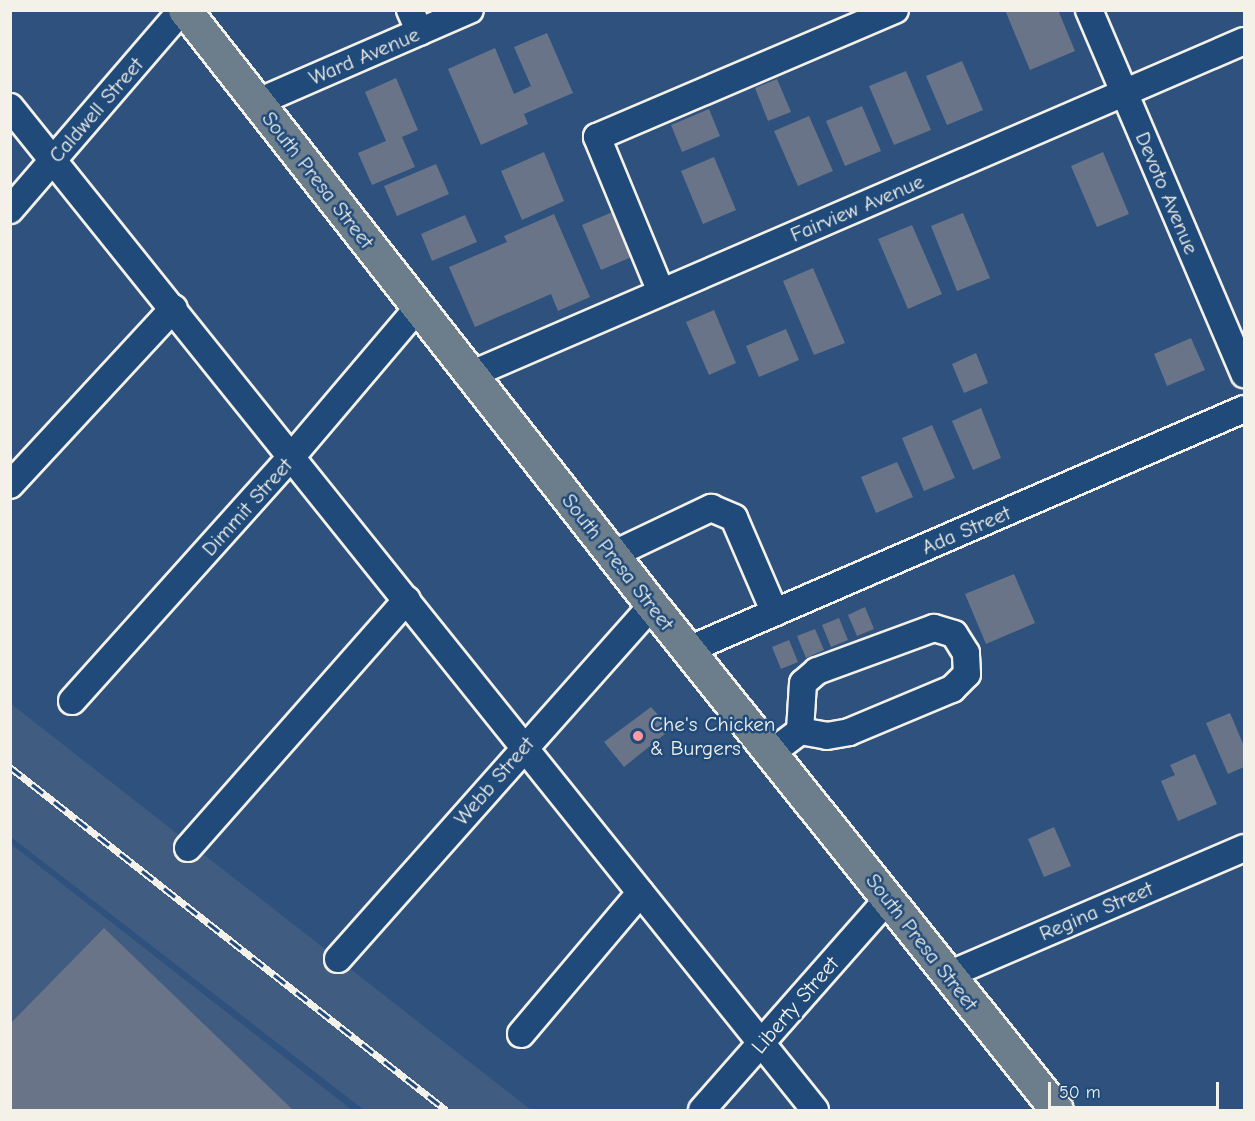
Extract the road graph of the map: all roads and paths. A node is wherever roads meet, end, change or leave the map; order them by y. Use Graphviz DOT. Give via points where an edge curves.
graph roads {
  1 [pos="183,10"];
  2 [pos="470,10"];
  3 [pos="895,10"];
  4 [pos="1089,10"];
  5 [pos="415,21"];
  6 [pos="1245,41"];
  7 [pos="1124,93"];
  8 [pos="258,102"];
  9 [pos="10,107"];
  10 [pos="53,160"];
  11 [pos="10,210"];
  12 [pos="662,292"];
  13 [pos="174,308"];
  14 [pos="417,309"];
  15 [pos="1245,374"];
  16 [pos="470,375"];
  17 [pos="1245,410"];
  18 [pos="293,455"];
  19 [pos="10,485"];
  20 [pos="612,555"];
  21 [pos="407,600"];
  22 [pos="652,605"];
  23 [pos="775,613"];
  24 [pos="688,650"];
  25 [pos="72,701"];
  26 [pos="800,731"];
  27 [pos="524,748"];
  28 [pos="771,753"];
  29 [pos="188,848"];
  30 [pos="1245,848"];
  31 [pos="640,893"];
  32 [pos="888,899"];
  33 [pos="338,958"];
  34 [pos="948,975"];
  35 [pos="520,1034"];
  36 [pos="762,1043"];
  37 [pos="702,1110"];
  38 [pos="815,1110"];
  39 [pos="1057,1110"];
  1 -- 8 [label="main road, South Presa Street"];
  1 -- 10 [label="street, Caldwell Street"];
  2 -- 5 [label="street, Ward Avenue"];
  3 -- 12 [label="street" via="597,137"];
  4 -- 7 [label="street, Devoto Avenue"];
  5 -- 8 [label="street, Ward Avenue"];
  6 -- 7 [label="street, Fairview Avenue"];
  7 -- 12 [label="street, Fairview Avenue"];
  7 -- 15 [label="street, Devoto Avenue"];
  8 -- 14 [label="main road, South Presa Street"];
  9 -- 10 [label="street"];
  10 -- 11 [label="street, Caldwell Street"];
  10 -- 13 [label="street"];
  12 -- 16 [label="street, Fairview Avenue"];
  13 -- 18 [label="street"];
  13 -- 19 [label="street"];
  14 -- 16 [label="main road, South Presa Street"];
  14 -- 18 [label="street, Dimmit Street"];
  16 -- 20 [label="main road, South Presa Street"];
  17 -- 23 [label="street, Ada Street"];
  18 -- 21 [label="street"];
  18 -- 25 [label="street, Dimmit Street"];
  20 -- 22 [label="main road, South Presa Street"];
  20 -- 23 [label="street" via="711,508 734,518"];
  21 -- 27 [label="street"];
  21 -- 29 [label="street"];
  22 -- 24 [label="main road, South Presa Street"];
  22 -- 27 [label="street, Webb Street"];
  23 -- 24 [label="street, Ada Street"];
  24 -- 28 [label="main road, South Presa Street"];
  26 -- 26 [label="street" via="827,736 849,732 952,689 968,674 966,653 954,634 934,628 817,671 803,683"];
  26 -- 28 [label="street"];
  27 -- 31 [label="street"];
  27 -- 33 [label="street, Webb Street"];
  28 -- 32 [label="main road, South Presa Street"];
  30 -- 34 [label="street, Regina Street"];
  31 -- 35 [label="street"];
  31 -- 36 [label="street"];
  32 -- 34 [label="main road, South Presa Street"];
  32 -- 36 [label="street, Liberty Street"];
  34 -- 39 [label="main road, South Presa Street"];
  36 -- 37 [label="street, Liberty Street"];
  36 -- 38 [label="street"];
}
